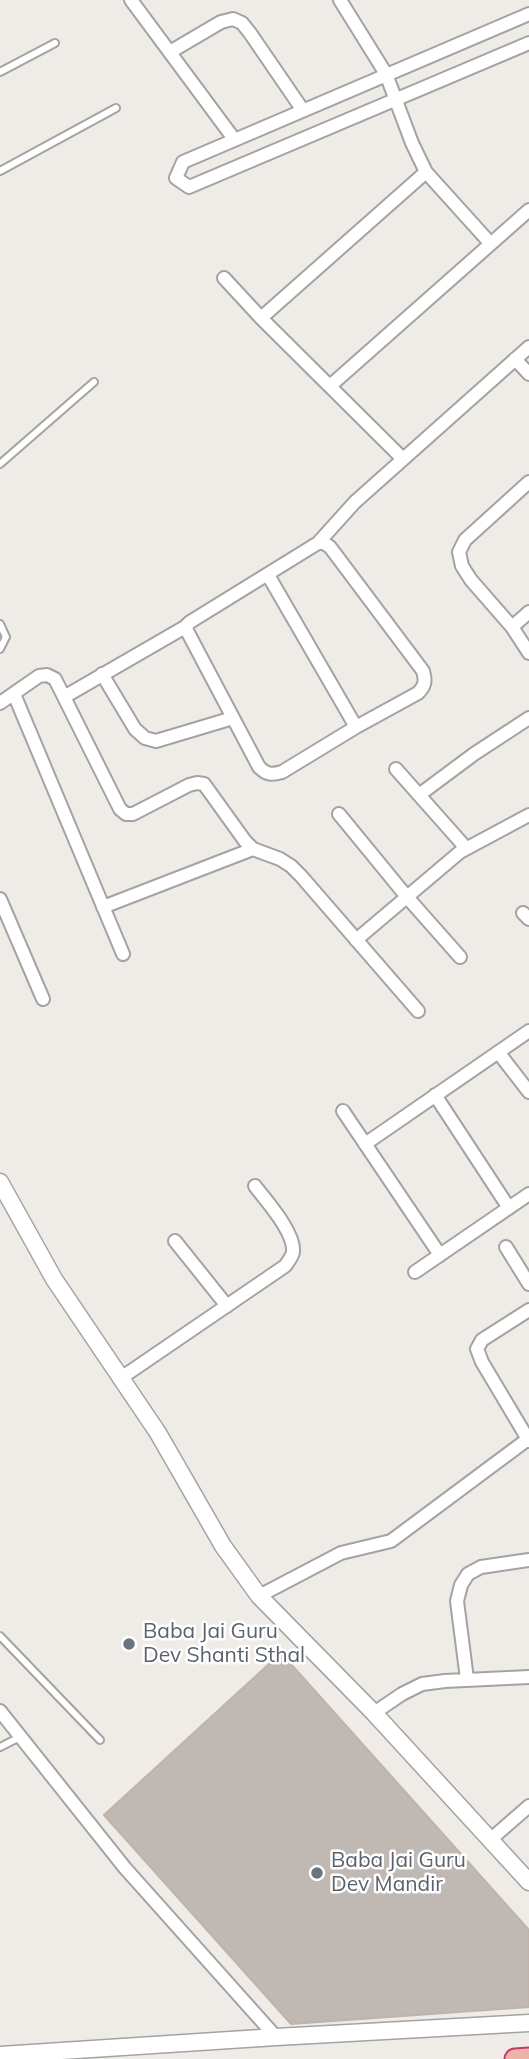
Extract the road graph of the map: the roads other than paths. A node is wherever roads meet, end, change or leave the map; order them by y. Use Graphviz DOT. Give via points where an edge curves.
graph roads {
  1 [pos="131,0"];
  2 [pos="340,0"];
  3 [pos="529,14"];
  4 [pos="55,43"];
  5 [pos="529,43"];
  6 [pos="170,52"];
  7 [pos="0,72"];
  8 [pos="386,75"];
  9 [pos="396,99"];
  10 [pos="116,108"];
  11 [pos="302,109"];
  12 [pos="234,139"];
  13 [pos="0,171"];
  14 [pos="426,172"];
  15 [pos="529,210"];
  16 [pos="490,243"];
  17 [pos="224,278"];
  18 [pos="261,318"];
  19 [pos="529,347"];
  20 [pos="516,359"];
  21 [pos="529,374"];
  22 [pos="94,382"];
  23 [pos="330,386"];
  24 [pos="402,458"];
  25 [pos="0,464"];
  26 [pos="529,482"];
  27 [pos="318,543"];
  28 [pos="268,575"];
  29 [pos="529,612"];
  30 [pos="0,624"];
  31 [pos="185,627"];
  32 [pos="512,627"];
  33 [pos="0,649"];
  34 [pos="529,653"];
  35 [pos="102,674"];
  36 [pos="14,694"];
  37 [pos="64,697"];
  38 [pos="0,703"];
  39 [pos="233,718"];
  40 [pos="529,718"];
  41 [pos="356,727"];
  42 [pos="396,769"];
  43 [pos="419,795"];
  44 [pos="339,814"];
  45 [pos="529,815"];
  46 [pos="466,848"];
  47 [pos="253,849"];
  48 [pos="407,897"];
  49 [pos="0,899"];
  50 [pos="103,907"];
  51 [pos="356,940"];
  52 [pos="123,954"];
  53 [pos="460,957"];
  54 [pos="43,999"];
  55 [pos="418,1011"];
  56 [pos="529,1031"];
  57 [pos="498,1052"];
  58 [pos="529,1092"];
  59 [pos="435,1095"];
  60 [pos="343,1111"];
  61 [pos="365,1144"];
  62 [pos="0,1182"];
  63 [pos="255,1186"];
  64 [pos="529,1194"];
  65 [pos="509,1208"];
  66 [pos="175,1241"];
  67 [pos="506,1247"];
  68 [pos="440,1255"];
  69 [pos="415,1272"];
  70 [pos="529,1284"];
  71 [pos="227,1306"];
  72 [pos="529,1310"];
  73 [pos="121,1378"];
  74 [pos="528,1440"];
  75 [pos="529,1560"];
  76 [pos="259,1596"];
  77 [pos="0,1636"];
  78 [pos="529,1676"];
  79 [pos="467,1679"];
  80 [pos="0,1711"];
  81 [pos="374,1713"];
  82 [pos="21,1737"];
  83 [pos="100,1740"];
  84 [pos="0,1747"];
  85 [pos="529,1806"];
  86 [pos="490,1840"];
  87 [pos="529,1882"];
  88 [pos="529,2023"];
  89 [pos="276,2036"];
  90 [pos="0,2055"];
  91 [pos="529,2058"];
  92 [pos="514,2059"];
  1 -- 6 [label="street"];
  2 -- 8 [label="street"];
  3 -- 8 [label="street"];
  4 -- 7 [label="lane"];
  5 -- 9 [label="street"];
  6 -- 11 [label="street" via="233,19 250,33"];
  6 -- 12 [label="street"];
  8 -- 9 [label="street"];
  8 -- 11 [label="street"];
  9 -- 12 [label="street" via="189,187 176,178 183,162"];
  9 -- 14 [label="street"];
  10 -- 13 [label="lane"];
  11 -- 12 [label="street"];
  14 -- 16 [label="street"];
  14 -- 18 [label="street"];
  15 -- 16 [label="street"];
  16 -- 23 [label="street"];
  17 -- 18 [label="street"];
  18 -- 23 [label="street"];
  19 -- 20 [label="street"];
  20 -- 21 [label="street"];
  20 -- 24 [label="street"];
  22 -- 25 [label="lane"];
  23 -- 24 [label="street"];
  24 -- 27 [label="street"];
  26 -- 32 [label="street" via="466,540 459,552 471,580"];
  27 -- 28 [label="street"];
  27 -- 41 [label="street" via="330,547 426,679 418,693"];
  28 -- 31 [label="street"];
  28 -- 41 [label="street"];
  29 -- 32 [label="street"];
  30 -- 33 [label="lane" via="6,637"];
  31 -- 35 [label="street"];
  31 -- 39 [label="street"];
  32 -- 34 [label="street"];
  35 -- 37 [label="street"];
  35 -- 39 [label="street" via="145,738 156,741"];
  36 -- 37 [label="street" via="47,675 55,679"];
  36 -- 38 [label="street"];
  36 -- 50 [label="street"];
  37 -- 47 [label="street" via="126,814 189,785 204,784"];
  39 -- 41 [label="street" via="259,767 272,775"];
  40 -- 43 [label="street"];
  42 -- 43 [label="street"];
  43 -- 46 [label="street"];
  44 -- 48 [label="street"];
  45 -- 46 [label="street"];
  46 -- 48 [label="street"];
  47 -- 50 [label="street"];
  47 -- 51 [label="street" via="291,866"];
  48 -- 51 [label="street"];
  48 -- 53 [label="street"];
  49 -- 54 [label="street"];
  50 -- 52 [label="street"];
  51 -- 55 [label="street"];
  56 -- 57 [label="street"];
  57 -- 58 [label="street"];
  57 -- 59 [label="street"];
  59 -- 61 [label="street"];
  59 -- 65 [label="street"];
  60 -- 61 [label="street"];
  61 -- 68 [label="street"];
  62 -- 73 [label="street" via="54,1279"];
  63 -- 71 [label="street" via="285,1227 293,1254 285,1266"];
  64 -- 65 [label="street"];
  65 -- 68 [label="street"];
  66 -- 71 [label="street"];
  67 -- 70 [label="street"];
  68 -- 69 [label="street"];
  71 -- 73 [label="street"];
  72 -- 74 [label="street" via="482,1340 477,1349"];
  73 -- 76 [label="street" via="223,1546"];
  74 -- 76 [label="street" via="391,1541 341,1553"];
  75 -- 79 [label="street" via="481,1567 461,1585 457,1601"];
  76 -- 81 [label="street"];
  77 -- 83 [label="lane"];
  78 -- 79 [label="street"];
  79 -- 81 [label="street" via="422,1684"];
  80 -- 82 [label="street"];
  81 -- 86 [label="street"];
  82 -- 84 [label="lane"];
  82 -- 89 [label="street" via="125,1868"];
  85 -- 86 [label="street"];
  86 -- 87 [label="street"];
  88 -- 89 [label="street"];
  89 -- 90 [label="street"];
  91 -- 92 [label="highway"];
}
